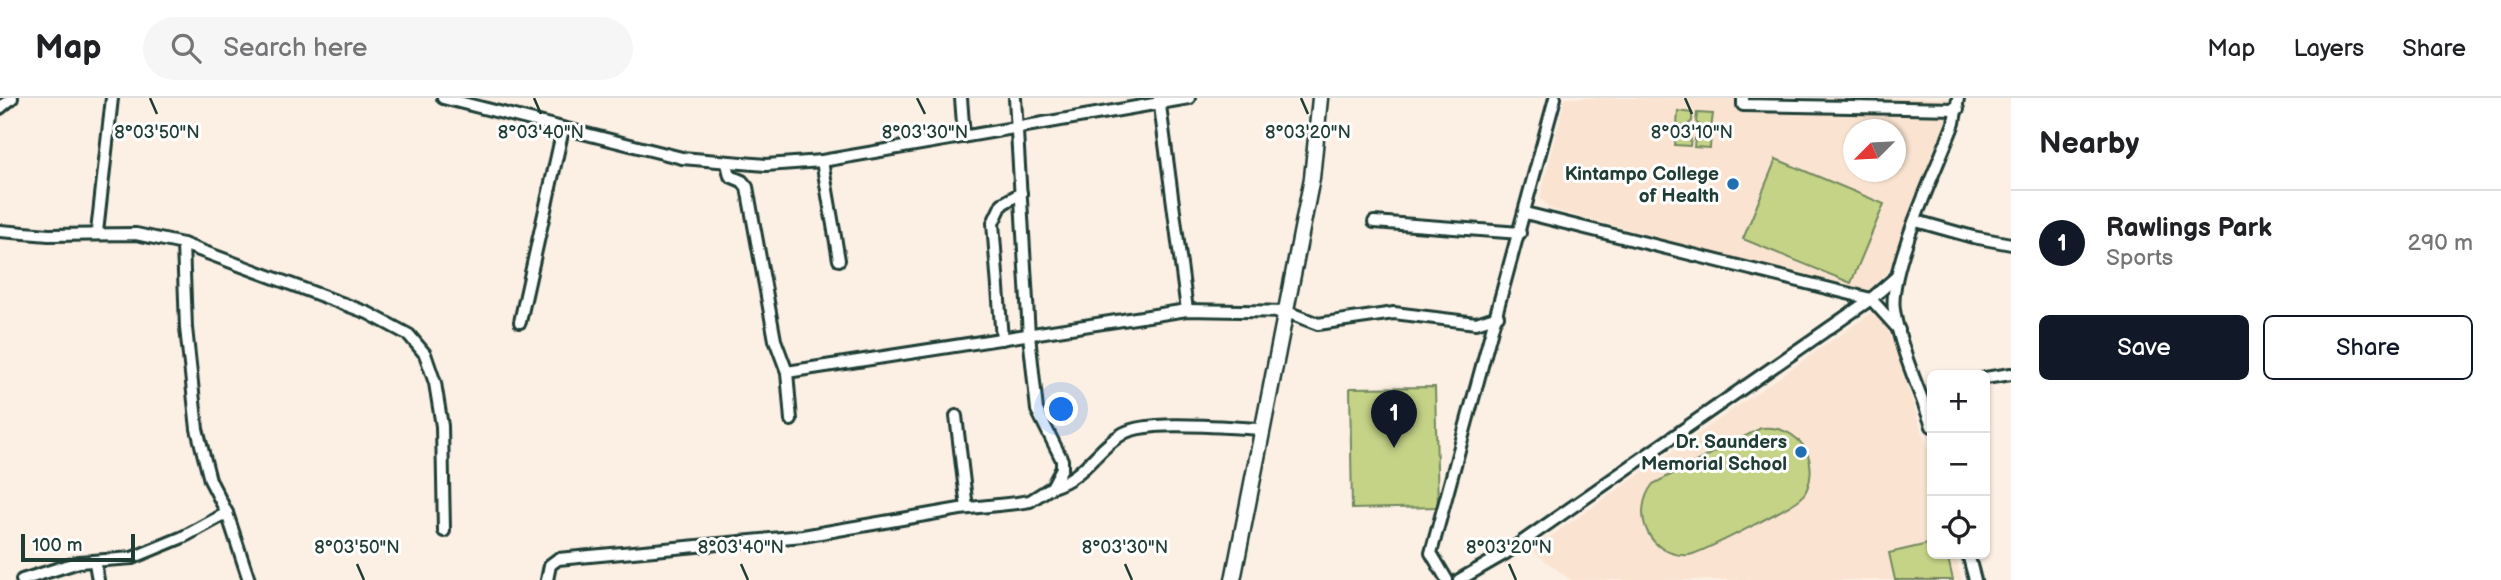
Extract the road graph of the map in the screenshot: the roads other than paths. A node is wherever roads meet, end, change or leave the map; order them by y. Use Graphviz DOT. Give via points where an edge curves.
graph roads {
  1 [pos="12,98"];
  2 [pos="112,98"];
  3 [pos="443,98"];
  4 [pos="961,98"];
  5 [pos="1015,98"];
  6 [pos="1189,98"];
  7 [pos="1320,98"];
  8 [pos="1555,98"];
  9 [pos="1743,98"];
  10 [pos="1159,101"];
  11 [pos="1866,101"];
  12 [pos="1958,103"];
  13 [pos="0,108"];
  14 [pos="1016,128"];
  15 [pos="563,129"];
  16 [pos="964,137"];
  17 [pos="822,160"];
  18 [pos="727,163"];
  19 [pos="1021,193"];
  20 [pos="1525,213"];
  21 [pos="1916,221"];
  22 [pos="1374,222"];
  23 [pos="0,231"];
  24 [pos="97,232"];
  25 [pos="1520,233"];
  26 [pos="183,244"];
  27 [pos="2011,244"];
  28 [pos="839,260"];
  29 [pos="1895,278"];
  30 [pos="1871,299"];
  31 [pos="1187,310"];
  32 [pos="1287,312"];
  33 [pos="1498,316"];
  34 [pos="520,322"];
  35 [pos="1899,330"];
  36 [pos="1029,335"];
  37 [pos="1002,340"];
  38 [pos="787,372"];
  39 [pos="2011,374"];
  40 [pos="1990,377"];
  41 [pos="1927,394"];
  42 [pos="956,416"];
  43 [pos="792,420"];
  44 [pos="1263,429"];
  45 [pos="1052,487"];
  46 [pos="967,508"];
  47 [pos="227,513"];
  48 [pos="444,531"];
  49 [pos="1969,559"];
  50 [pos="95,563"];
  51 [pos="22,580"];
  52 [pos="98,580"];
  53 [pos="249,580"];
  54 [pos="547,580"];
  55 [pos="1233,580"];
  56 [pos="1448,580"];
  57 [pos="1459,580"];
  58 [pos="1975,580"];
  1 -- 13 [label="street"];
  2 -- 24 [label="street"];
  3 -- 15 [label="street"];
  4 -- 16 [label="street"];
  5 -- 14 [label="street"];
  6 -- 10 [label="street"];
  7 -- 32 [label="main road" via="1315,159"];
  8 -- 20 [label="street"];
  9 -- 11 [label="street" via="1743,105"];
  10 -- 14 [label="street"];
  10 -- 31 [label="street"];
  11 -- 12 [label="street"];
  12 -- 21 [label="street"];
  14 -- 16 [label="street"];
  14 -- 19 [label="street"];
  15 -- 18 [label="street" via="682,158"];
  15 -- 34 [label="street"];
  16 -- 17 [label="street"];
  17 -- 18 [label="street"];
  17 -- 28 [label="street"];
  18 -- 38 [label="street" via="730,176 747,187 775,340"];
  19 -- 36 [label="street"];
  19 -- 37 [label="street" via="1002,204 993,223"];
  20 -- 25 [label="street"];
  20 -- 30 [label="street"];
  21 -- 27 [label="street"];
  21 -- 29 [label="street"];
  22 -- 25 [label="street"];
  23 -- 24 [label="street"];
  24 -- 26 [label="street"];
  25 -- 33 [label="street"];
  26 -- 47 [label="street" via="197,429 210,480"];
  26 -- 48 [label="street" via="368,313 418,343 431,368 442,426"];
  29 -- 30 [label="street"];
  29 -- 35 [label="street"];
  30 -- 35 [label="street"];
  30 -- 57 [label="street" via="1499,558"];
  31 -- 32 [label="street"];
  31 -- 36 [label="street"];
  32 -- 33 [label="street" via="1318,324 1394,313 1476,323"];
  32 -- 44 [label="main road"];
  33 -- 56 [label="street" via="1432,553 1434,564"];
  35 -- 41 [label="street"];
  36 -- 37 [label="street"];
  36 -- 45 [label="street" via="1040,418 1062,460"];
  37 -- 38 [label="street"];
  38 -- 43 [label="street"];
  39 -- 40 [label="street"];
  42 -- 46 [label="street"];
  44 -- 45 [label="street" via="1139,428 1115,439 1078,476"];
  44 -- 55 [label="main road"];
  45 -- 46 [label="street" via="1030,501"];
  46 -- 54 [label="street" via="803,536 558,559 550,565"];
  47 -- 50 [label="street" via="132,558"];
  47 -- 53 [label="street"];
  49 -- 58 [label="street"];
  50 -- 51 [label="street" via="61,566"];
  50 -- 52 [label="street"];
}
